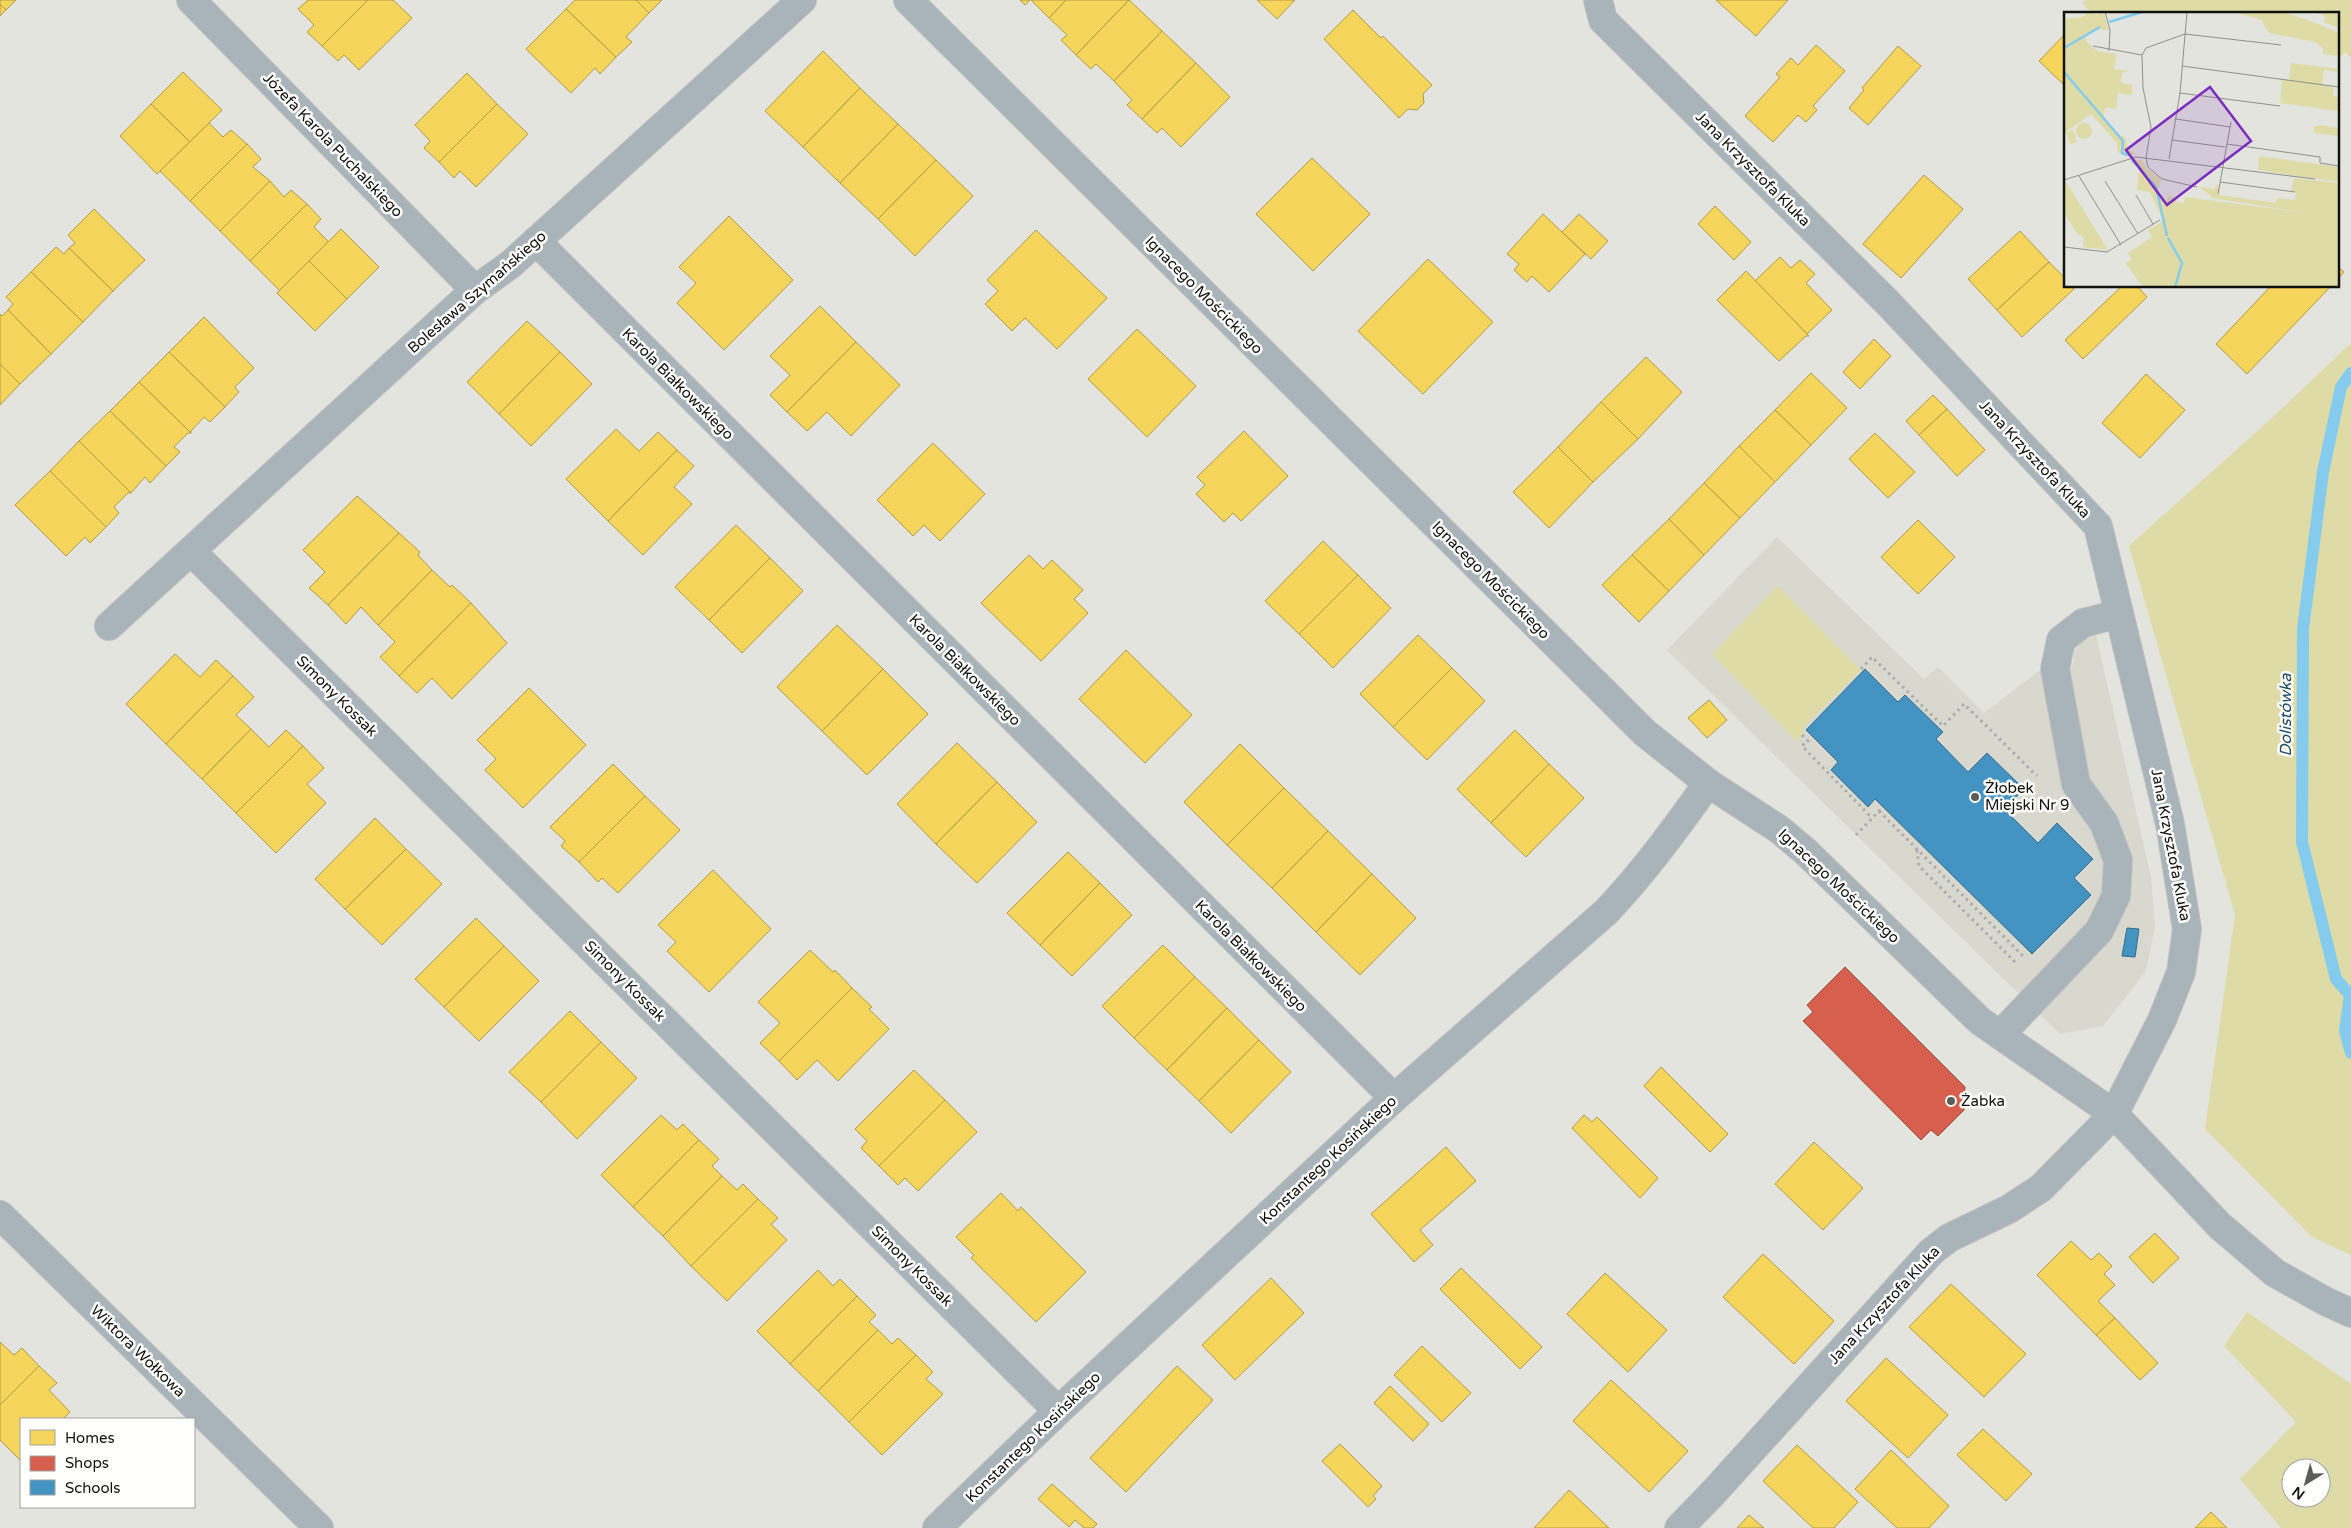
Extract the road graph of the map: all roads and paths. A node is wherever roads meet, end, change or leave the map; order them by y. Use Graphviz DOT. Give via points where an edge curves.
graph roads {
  1 [pos="191,0"];
  2 [pos="802,0"];
  3 [pos="908,0"];
  4 [pos="1600,10"];
  5 [pos="536,241"];
  6 [pos="474,290"];
  7 [pos="191,551"];
  8 [pos="2118,614"];
  9 [pos="109,626"];
  10 [pos="1860,669"];
  11 [pos="1802,735"];
  12 [pos="2042,782"];
  13 [pos="1708,783"];
  14 [pos="1883,807"];
  15 [pos="1879,811"];
  16 [pos="1872,818"];
  17 [pos="1856,835"];
  18 [pos="1917,850"];
  19 [pos="2026,960"];
  20 [pos="2021,968"];
  21 [pos="2000,1035"];
  22 [pos="1394,1098"];
  23 [pos="2114,1114"];
  24 [pos="0,1216"];
  25 [pos="2351,1312"];
  26 [pos="1058,1411"];
  27 [pos="319,1528"];
  28 [pos="937,1528"];
  29 [pos="1679,1528"];
  1 -- 6 [label="street, Józefa Karola Puchalskiego"];
  2 -- 5 [label="street, Bolesława Szymańskiego"];
  3 -- 13 [label="street, Ignacego Mościckiego" via="1645,733"];
  4 -- 8 [label="street, Jana Krzysztofa Kluka" via="1888,303 2098,526"];
  5 -- 6 [label="street, Bolesława Szymańskiego" via="511,264"];
  5 -- 22 [label="street, Karola Białkowskiego"];
  6 -- 7 [label="street, Bolesława Szymańskiego"];
  7 -- 9 [label="street, Bolesława Szymańskiego"];
  7 -- 26 [label="street, Simony Kossak"];
  8 -- 21 [label="street" via="2083,623 2061,640 2055,669 2076,784 2104,823 2118,860 2116,896 2100,930"];
  8 -- 23 [label="street, Jana Krzysztofa Kluka" via="2170,824 2187,929 2181,972 2162,1020"];
  10 -- 12 [label="path" via="1872,656 1943,726 1964,704"];
  11 -- 16 [label="path" via="1808,741 1802,746"];
  13 -- 21 [label="street, Ignacego Mościckiego" via="1780,830 1806,852 1980,1021"];
  13 -- 22 [label="street, Konstantego Kosińskiego" via="1637,880 1606,912"];
  14 -- 15 [label="path"];
  15 -- 16 [label="path"];
  15 -- 18 [label="path"];
  16 -- 17 [label="path"];
  18 -- 19 [label="path"];
  18 -- 20 [label="path" via="1919,866"];
  21 -- 23 [label="street, Ignacego Mościckiego"];
  22 -- 26 [label="street, Konstantego Kosińskiego"];
  23 -- 25 [label="street" via="2220,1226 2274,1273"];
  23 -- 29 [label="street, Jana Krzysztofa Kluka" via="2041,1188 2009,1209 1949,1238 1931,1252"];
  24 -- 27 [label="street, Wiktora Wołkowa"];
  26 -- 28 [label="street, Konstantego Kosińskiego"];
}
